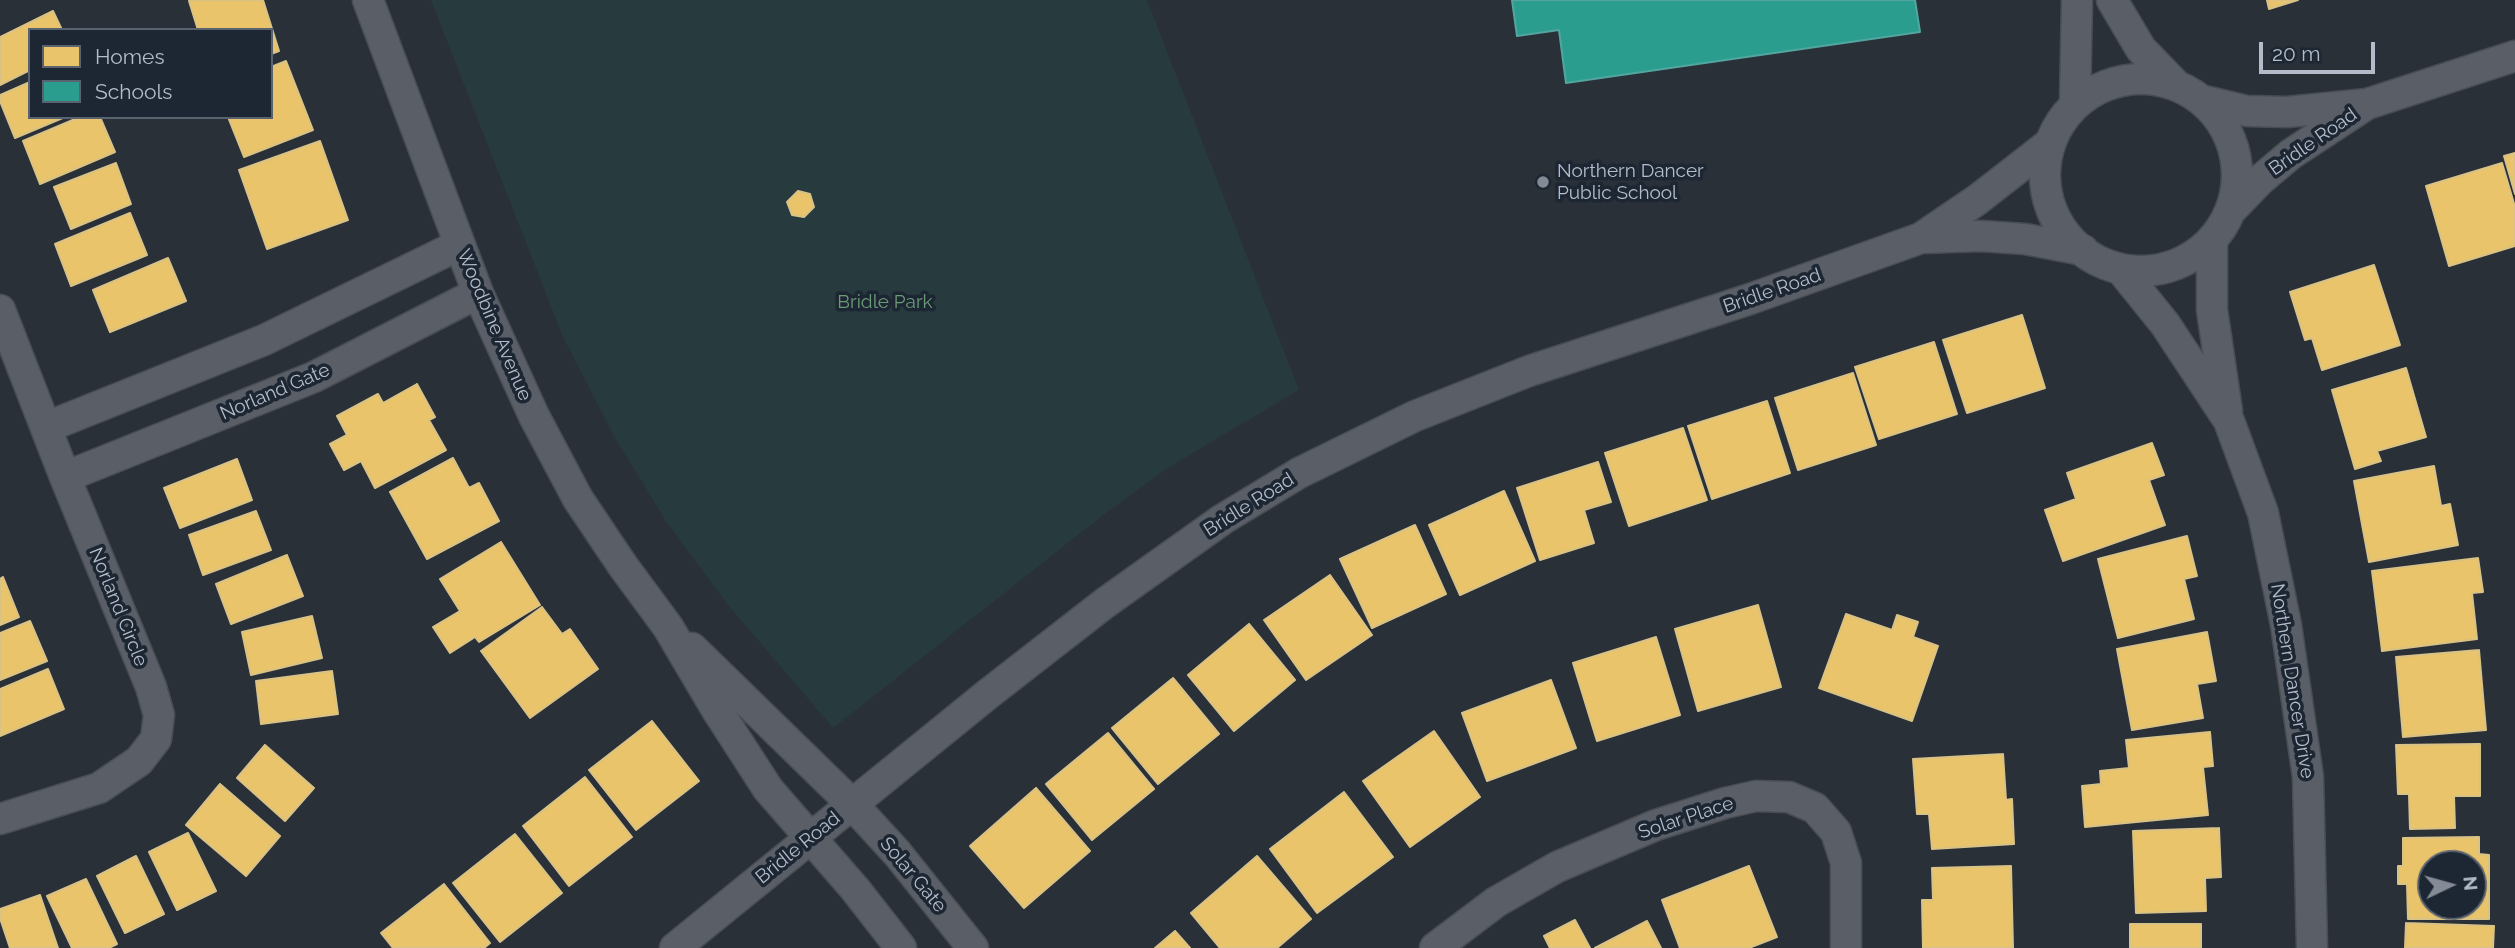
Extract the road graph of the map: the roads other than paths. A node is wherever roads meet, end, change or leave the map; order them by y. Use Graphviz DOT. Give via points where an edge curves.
graph roads {
  1 [pos="368,0"];
  2 [pos="2077,0"];
  3 [pos="2112,0"];
  4 [pos="2515,56"];
  5 [pos="2175,84"];
  6 [pos="2204,101"];
  7 [pos="2075,103"];
  8 [pos="2367,104"];
  9 [pos="2049,144"];
  10 [pos="2230,211"];
  11 [pos="1921,238"];
  12 [pos="2212,240"];
  13 [pos="459,244"];
  14 [pos="2083,250"];
  15 [pos="2123,272"];
  16 [pos="478,293"];
  17 [pos="0,310"];
  18 [pos="2229,421"];
  19 [pos="47,427"];
  20 [pos="65,477"];
  21 [pos="668,626"];
  22 [pos="852,804"];
  23 [pos="0,819"];
  24 [pos="811,839"];
  25 [pos="675,948"];
  26 [pos="901,948"];
  27 [pos="973,948"];
  28 [pos="1435,948"];
  29 [pos="1846,948"];
  30 [pos="2312,948"];
  1 -- 13 [label="street, Woodbine Avenue"];
  2 -- 7 [label="street"];
  3 -- 5 [label="street" via="2141,49"];
  4 -- 8 [label="street, Bridle Road"];
  5 -- 6 [label="street"];
  5 -- 7 [label="street" via="2148,78 2114,81"];
  6 -- 8 [label="street, Bridle Road" via="2247,111 2287,112"];
  6 -- 10 [label="street" via="2218,117 2233,150 2236,192"];
  7 -- 9 [label="street"];
  8 -- 10 [label="street, Bridle Road" via="2291,154"];
  9 -- 11 [label="street, Bridle Road"];
  9 -- 14 [label="street" via="2045,190 2050,208 2066,236"];
  10 -- 12 [label="street"];
  11 -- 14 [label="street, Bridle Road" via="2025,239"];
  11 -- 22 [label="street, Bridle Road" via="1529,371 1415,416 1299,473 1223,519 1105,603"];
  12 -- 15 [label="street" via="2193,256 2163,269"];
  12 -- 18 [label="street, Northern Dancer Drive" via="2213,310"];
  13 -- 16 [label="street, Woodbine Avenue"];
  13 -- 19 [label="street" via="264,340"];
  14 -- 15 [label="street"];
  15 -- 18 [label="street, Northern Dancer Drive" via="2165,324"];
  16 -- 20 [label="street, Norland Gate" via="314,377"];
  16 -- 21 [label="street, Woodbine Avenue" via="578,499"];
  17 -- 19 [label="street, Norland Circle"];
  18 -- 30 [label="street, Northern Dancer Drive" via="2263,513 2287,625 2308,777"];
  19 -- 20 [label="street, Norland Circle"];
  20 -- 23 [label="street, Norland Circle" via="151,687 159,715 156,739 139,761 99,788"];
  21 -- 22 [label="street, Woodbine Avenue"];
  21 -- 24 [label="street, Woodbine Avenue" via="768,789"];
  22 -- 24 [label="street, Bridle Road"];
  22 -- 27 [label="street, Solar Gate"];
  24 -- 25 [label="street, Bridle Road"];
  24 -- 26 [label="street"];
  28 -- 29 [label="street, Solar Place" via="1496,902 1557,867 1656,825 1756,796 1789,797 1815,808 1836,832 1846,863"];
}
